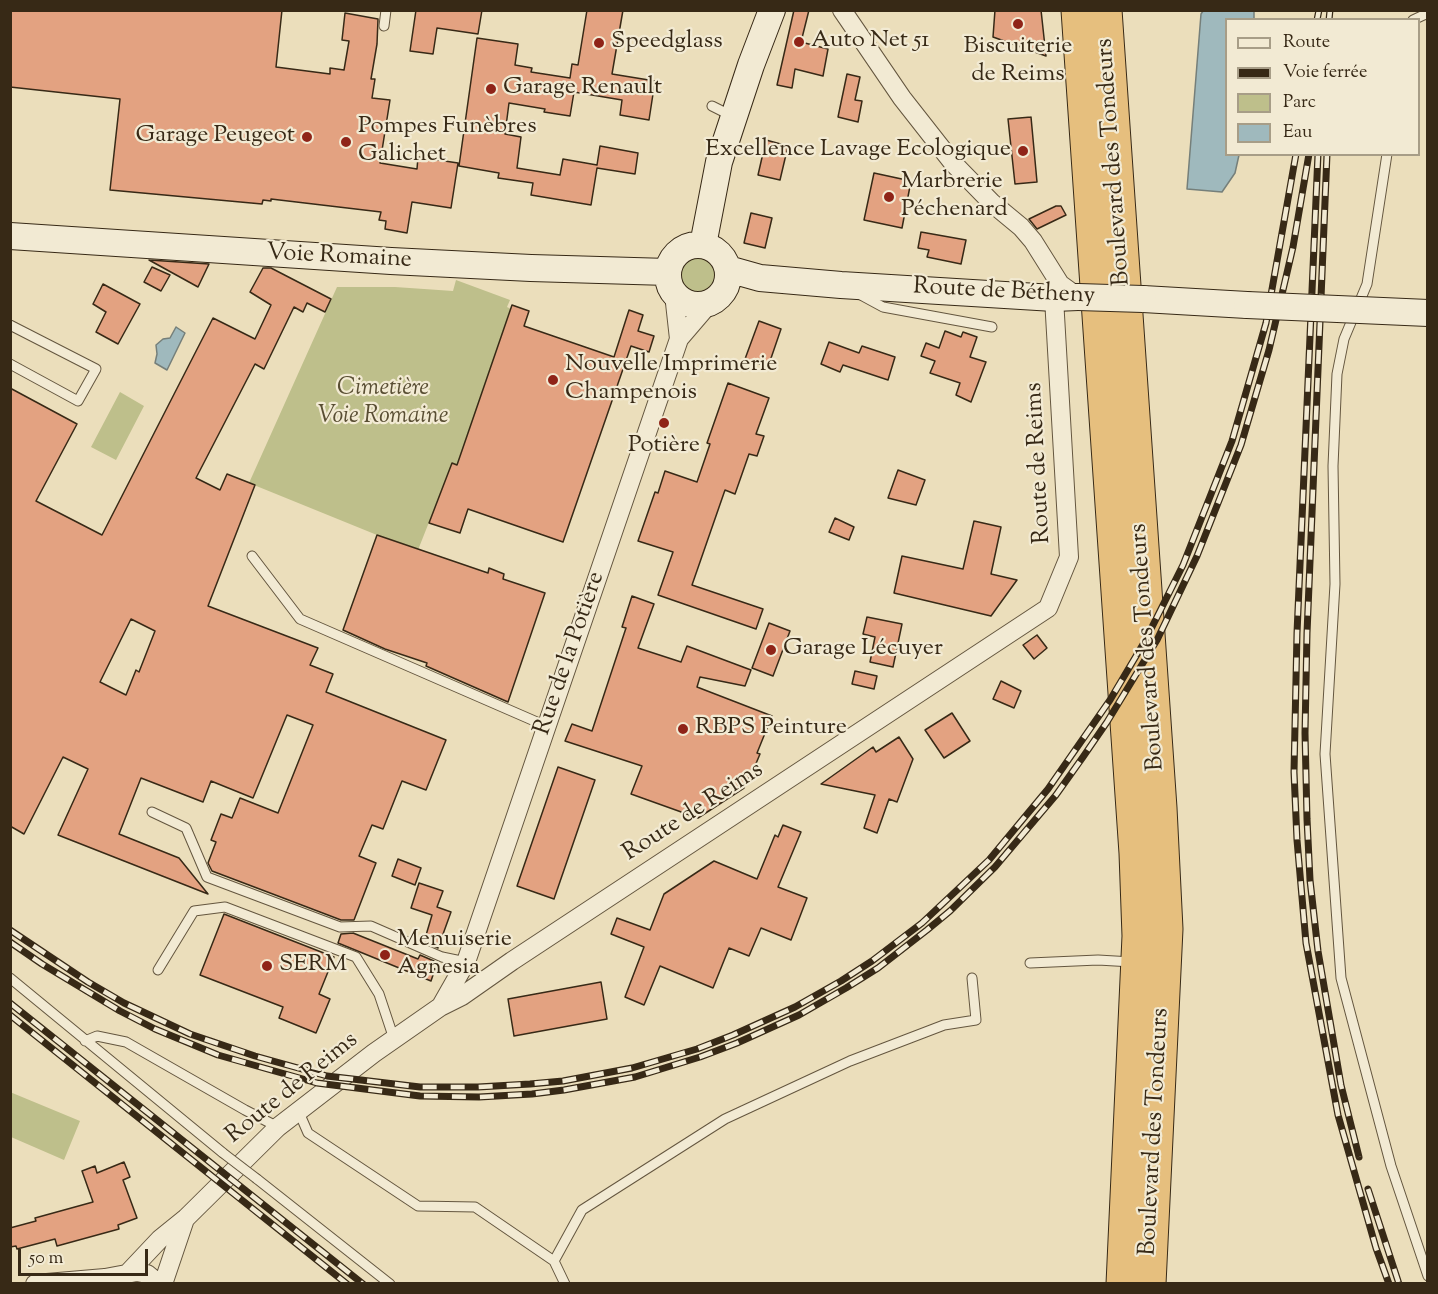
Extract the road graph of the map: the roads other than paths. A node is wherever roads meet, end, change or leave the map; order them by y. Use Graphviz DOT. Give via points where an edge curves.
graph roads {
  1 [pos="386,10"];
  2 [pos="772,10"];
  3 [pos="842,10"];
  4 [pos="1105,10"];
  5 [pos="1119,10"];
  6 [pos="1078,19"];
  7 [pos="384,26"];
  8 [pos="1114,142"];
  9 [pos="1387,156"];
  10 [pos="10,236"];
  11 [pos="703,245"];
  12 [pos="671,283"];
  13 [pos="841,285"];
  14 [pos="721,288"];
  15 [pos="1066,297"];
  16 [pos="1428,313"];
  17 [pos="10,325"];
  18 [pos="992,327"];
  19 [pos="679,339"];
  20 [pos="10,363"];
  21 [pos="252,556"];
  22 [pos="546,726"];
  23 [pos="152,812"];
  24 [pos="466,962"];
  25 [pos="1138,962"];
  26 [pos="1030,963"];
  27 [pos="158,970"];
  28 [pos="10,978"];
  29 [pos="972,978"];
  30 [pos="483,982"];
  31 [pos="440,1007"];
  32 [pos="394,1039"];
  33 [pos="85,1041"];
  34 [pos="298,1110"];
  35 [pos="278,1127"];
  36 [pos="186,1218"];
  37 [pos="554,1261"];
  38 [pos="1428,1276"];
  39 [pos="120,1278"];
  40 [pos="35,1284"];
  41 [pos="161,1284"];
  42 [pos="390,1284"];
  43 [pos="565,1284"];
  44 [pos="1123,1284"];
  45 [pos="1149,1284"];
  1 -- 7 [label="lane"];
  2 -- 11 [label="main road" via="723,111 719,162"];
  3 -- 15 [label="street" via="953,164 1033,241"];
  4 -- 8 [label="highway, Boulevard des Tondeurs"];
  5 -- 8 [label="highway" via="1121,65"];
  6 -- 25 [label="highway, Boulevard des Tondeurs" via="1136,853"];
  8 -- 45 [label="highway, Boulevard des Tondeurs" via="1166,929"];
  9 -- 38 [label="lane" via="1367,284 1344,339 1337,374 1333,466 1335,584 1325,754 1341,978 1390,1166"];
  10 -- 12 [label="main road, Voie Romaine" via="531,268"];
  11 -- 12 [label="main road" via="693,245 676,254 671,262"];
  11 -- 14 [label="main road" via="720,253"];
  12 -- 14 [label="main road" via="680,299 694,305"];
  12 -- 19 [label="street, Rue de la Potière"];
  13 -- 14 [label="main road, Route de Bétheny" via="760,278"];
  13 -- 15 [label="main road, Route de Bétheny"];
  13 -- 18 [label="lane" via="883,307"];
  14 -- 19 [label="street"];
  15 -- 16 [label="main road, Route de Bétheny, bridge"];
  15 -- 30 [label="street, Route de Reims" via="1069,557 1048,608"];
  17 -- 20 [label="lane" via="96,369 78,401"];
  19 -- 22 [label="street, Rue de la Potière"];
  21 -- 22 [label="lane" via="300,619"];
  22 -- 24 [label="street, Rue de la Potière"];
  23 -- 24 [label="lane" via="186,828 207,877 340,927 371,926 442,957"];
  24 -- 30 [label="street"];
  24 -- 31 [label="street, Rue de la Potière"];
  25 -- 26 [label="lane"];
  25 -- 44 [label="highway, Boulevard des Tondeurs"];
  27 -- 32 [label="lane" via="194,911 225,907 356,957 379,994"];
  28 -- 33 [label="lane"];
  29 -- 37 [label="lane" via="976,1020 944,1025 850,1060 725,1119 582,1210"];
  30 -- 31 [label="street, Route de Reims"];
  31 -- 32 [label="street, Route de Reims"];
  32 -- 34 [label="street, Route de Reims"];
  33 -- 35 [label="lane" via="98,1036 126,1042"];
  33 -- 42 [label="lane, bridge"];
  34 -- 35 [label="street, Route de Reims"];
  34 -- 37 [label="lane" via="308,1133 418,1206 475,1207"];
  35 -- 36 [label="street, Route de Reims"];
  36 -- 39 [label="street, Route de Reims"];
  36 -- 41 [label="street, Route de Reims"];
  37 -- 43 [label="lane"];
  39 -- 40 [label="street, Route de Reims"];
  39 -- 41 [label="street, Route de Reims" via="147,1274"];
}
